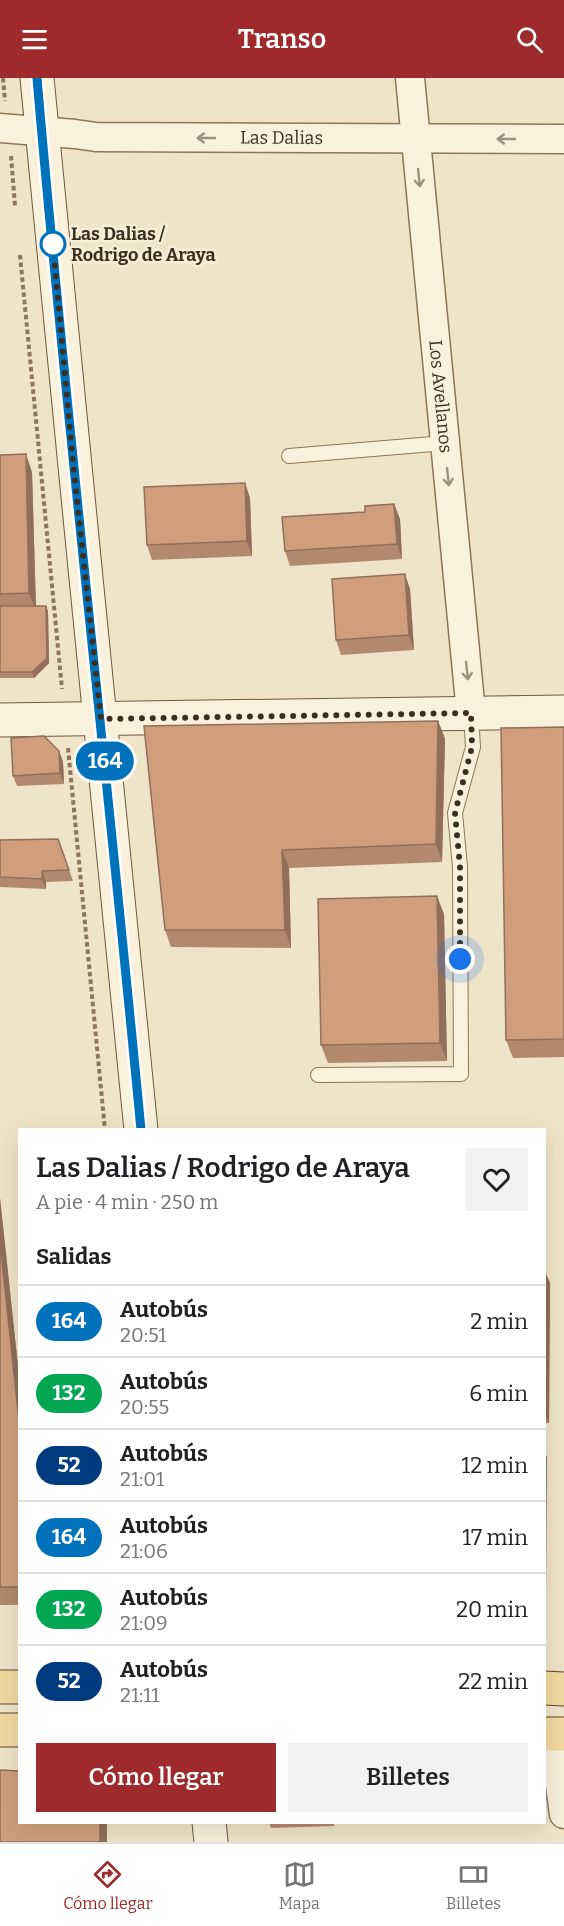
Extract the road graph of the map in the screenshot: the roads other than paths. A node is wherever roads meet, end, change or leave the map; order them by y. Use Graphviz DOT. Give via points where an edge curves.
graph roads {
  1 [pos="37,78"];
  2 [pos="410,78"];
  3 [pos="4,128"];
  4 [pos="42,131"];
  5 [pos="416,139"];
  6 [pos="564,139"];
  7 [pos="445,443"];
  8 [pos="289,456"];
  9 [pos="564,712"];
  10 [pos="471,713"];
  11 [pos="101,719"];
  12 [pos="0,720"];
  13 [pos="318,1075"];
  14 [pos="141,1128"];
  15 [pos="0,1687"];
  16 [pos="18,1687"];
  17 [pos="546,1688"];
  18 [pos="564,1689"];
  19 [pos="0,1730"];
  20 [pos="18,1731"];
  21 [pos="554,1734"];
  22 [pos="564,1814"];
  23 [pos="209,1824"];
  24 [pos="211,1842"];
  1 -- 4 [label="main road"];
  2 -- 5 [label="street, Los Avellanos"];
  3 -- 4 [label="street, Las Dalias"];
  5 -- 4 [label="street, Las Dalias, one-way" via="96,137"];
  4 -- 11 [label="main road"];
  6 -- 5 [label="street, Las Dalias, one-way"];
  5 -- 7 [label="street, Los Avellanos, one-way"];
  7 -- 8 [label="lane"];
  7 -- 10 [label="street, Los Avellanos, one-way"];
  9 -- 10 [label="main road"];
  10 -- 11 [label="main road"];
  10 -- 13 [label="lane" via="472,747 455,813 460,867 460,1074"];
  11 -- 12 [label="main road"];
  11 -- 14 [label="main road"];
  15 -- 16 [label="main road"];
  17 -- 18 [label="main road"];
  19 -- 20 [label="main road"];
  21 -- 22 [label="street"];
  23 -- 24 [label="main road"];
}
